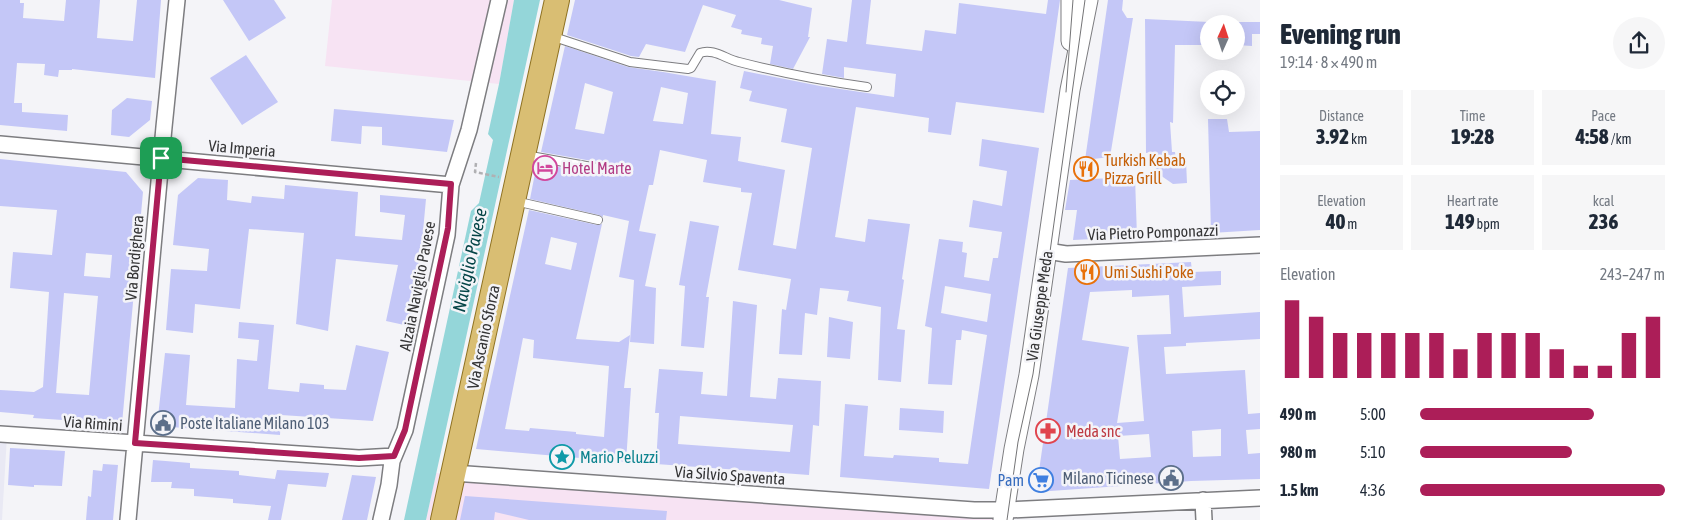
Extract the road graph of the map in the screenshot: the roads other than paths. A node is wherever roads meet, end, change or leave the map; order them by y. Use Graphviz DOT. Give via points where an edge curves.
graph roads {
  1 [pos="177,0"];
  2 [pos="499,0"];
  3 [pos="557,0"];
  4 [pos="1071,0"];
  5 [pos="1088,0"];
  6 [pos="549,35"];
  7 [pos="867,87"];
  8 [pos="1070,90"];
  9 [pos="0,144"];
  10 [pos="523,155"];
  11 [pos="161,158"];
  12 [pos="614,170"];
  13 [pos="451,184"];
  14 [pos="513,200"];
  15 [pos="598,220"];
  16 [pos="1260,245"];
  17 [pos="1047,251"];
  18 [pos="0,434"];
  19 [pos="135,443"];
  20 [pos="394,456"];
  21 [pos="453,473"];
  22 [pos="1260,498"];
  23 [pos="1203,500"];
  24 [pos="1004,515"];
  25 [pos="128,520"];
  26 [pos="381,520"];
  27 [pos="443,520"];
  28 [pos="1204,520"];
  1 -- 11 [label="street, Via Bordighera"];
  2 -- 13 [label="street, Alzaia Naviglio Pavese" via="469,130"];
  3 -- 6 [label="main road, Via Ascanio Sforza"];
  4 -- 8 [label="street, Via Giuseppe Meda"];
  5 -- 8 [label="street, Via Giuseppe Meda"];
  6 -- 7 [label="lane" via="638,64 688,69 700,53 712,51 733,61 786,74"];
  6 -- 10 [label="main road, Via Ascanio Sforza"];
  8 -- 17 [label="street, Via Giuseppe Meda"];
  9 -- 11 [label="street, Via Imperia"];
  10 -- 12 [label="lane"];
  10 -- 14 [label="main road, Via Ascanio Sforza"];
  11 -- 13 [label="street, Via Imperia"];
  11 -- 19 [label="street, Via Bordighera"];
  13 -- 20 [label="street, Alzaia Naviglio Pavese" via="448,228 407,421"];
  14 -- 15 [label="lane"];
  14 -- 21 [label="main road, Via Ascanio Sforza"];
  16 -- 17 [label="street, Via Pietro Pomponazzi" via="1066,254"];
  17 -- 24 [label="street, Via Giuseppe Meda"];
  18 -- 19 [label="street, Via Rimini"];
  19 -- 20 [label="street, Via Rimini" via="359,458"];
  19 -- 25 [label="street, Via Bordighera"];
  20 -- 26 [label="street, Alzaia Naviglio Pavese"];
  21 -- 24 [label="street, Via Silvio Spaventa" via="974,510"];
  21 -- 27 [label="main road, Via Ascanio Sforza"];
  22 -- 23 [label="street, Via Silvio Spaventa"];
  23 -- 24 [label="street, Via Silvio Spaventa"];
  23 -- 28 [label="street"];
}
